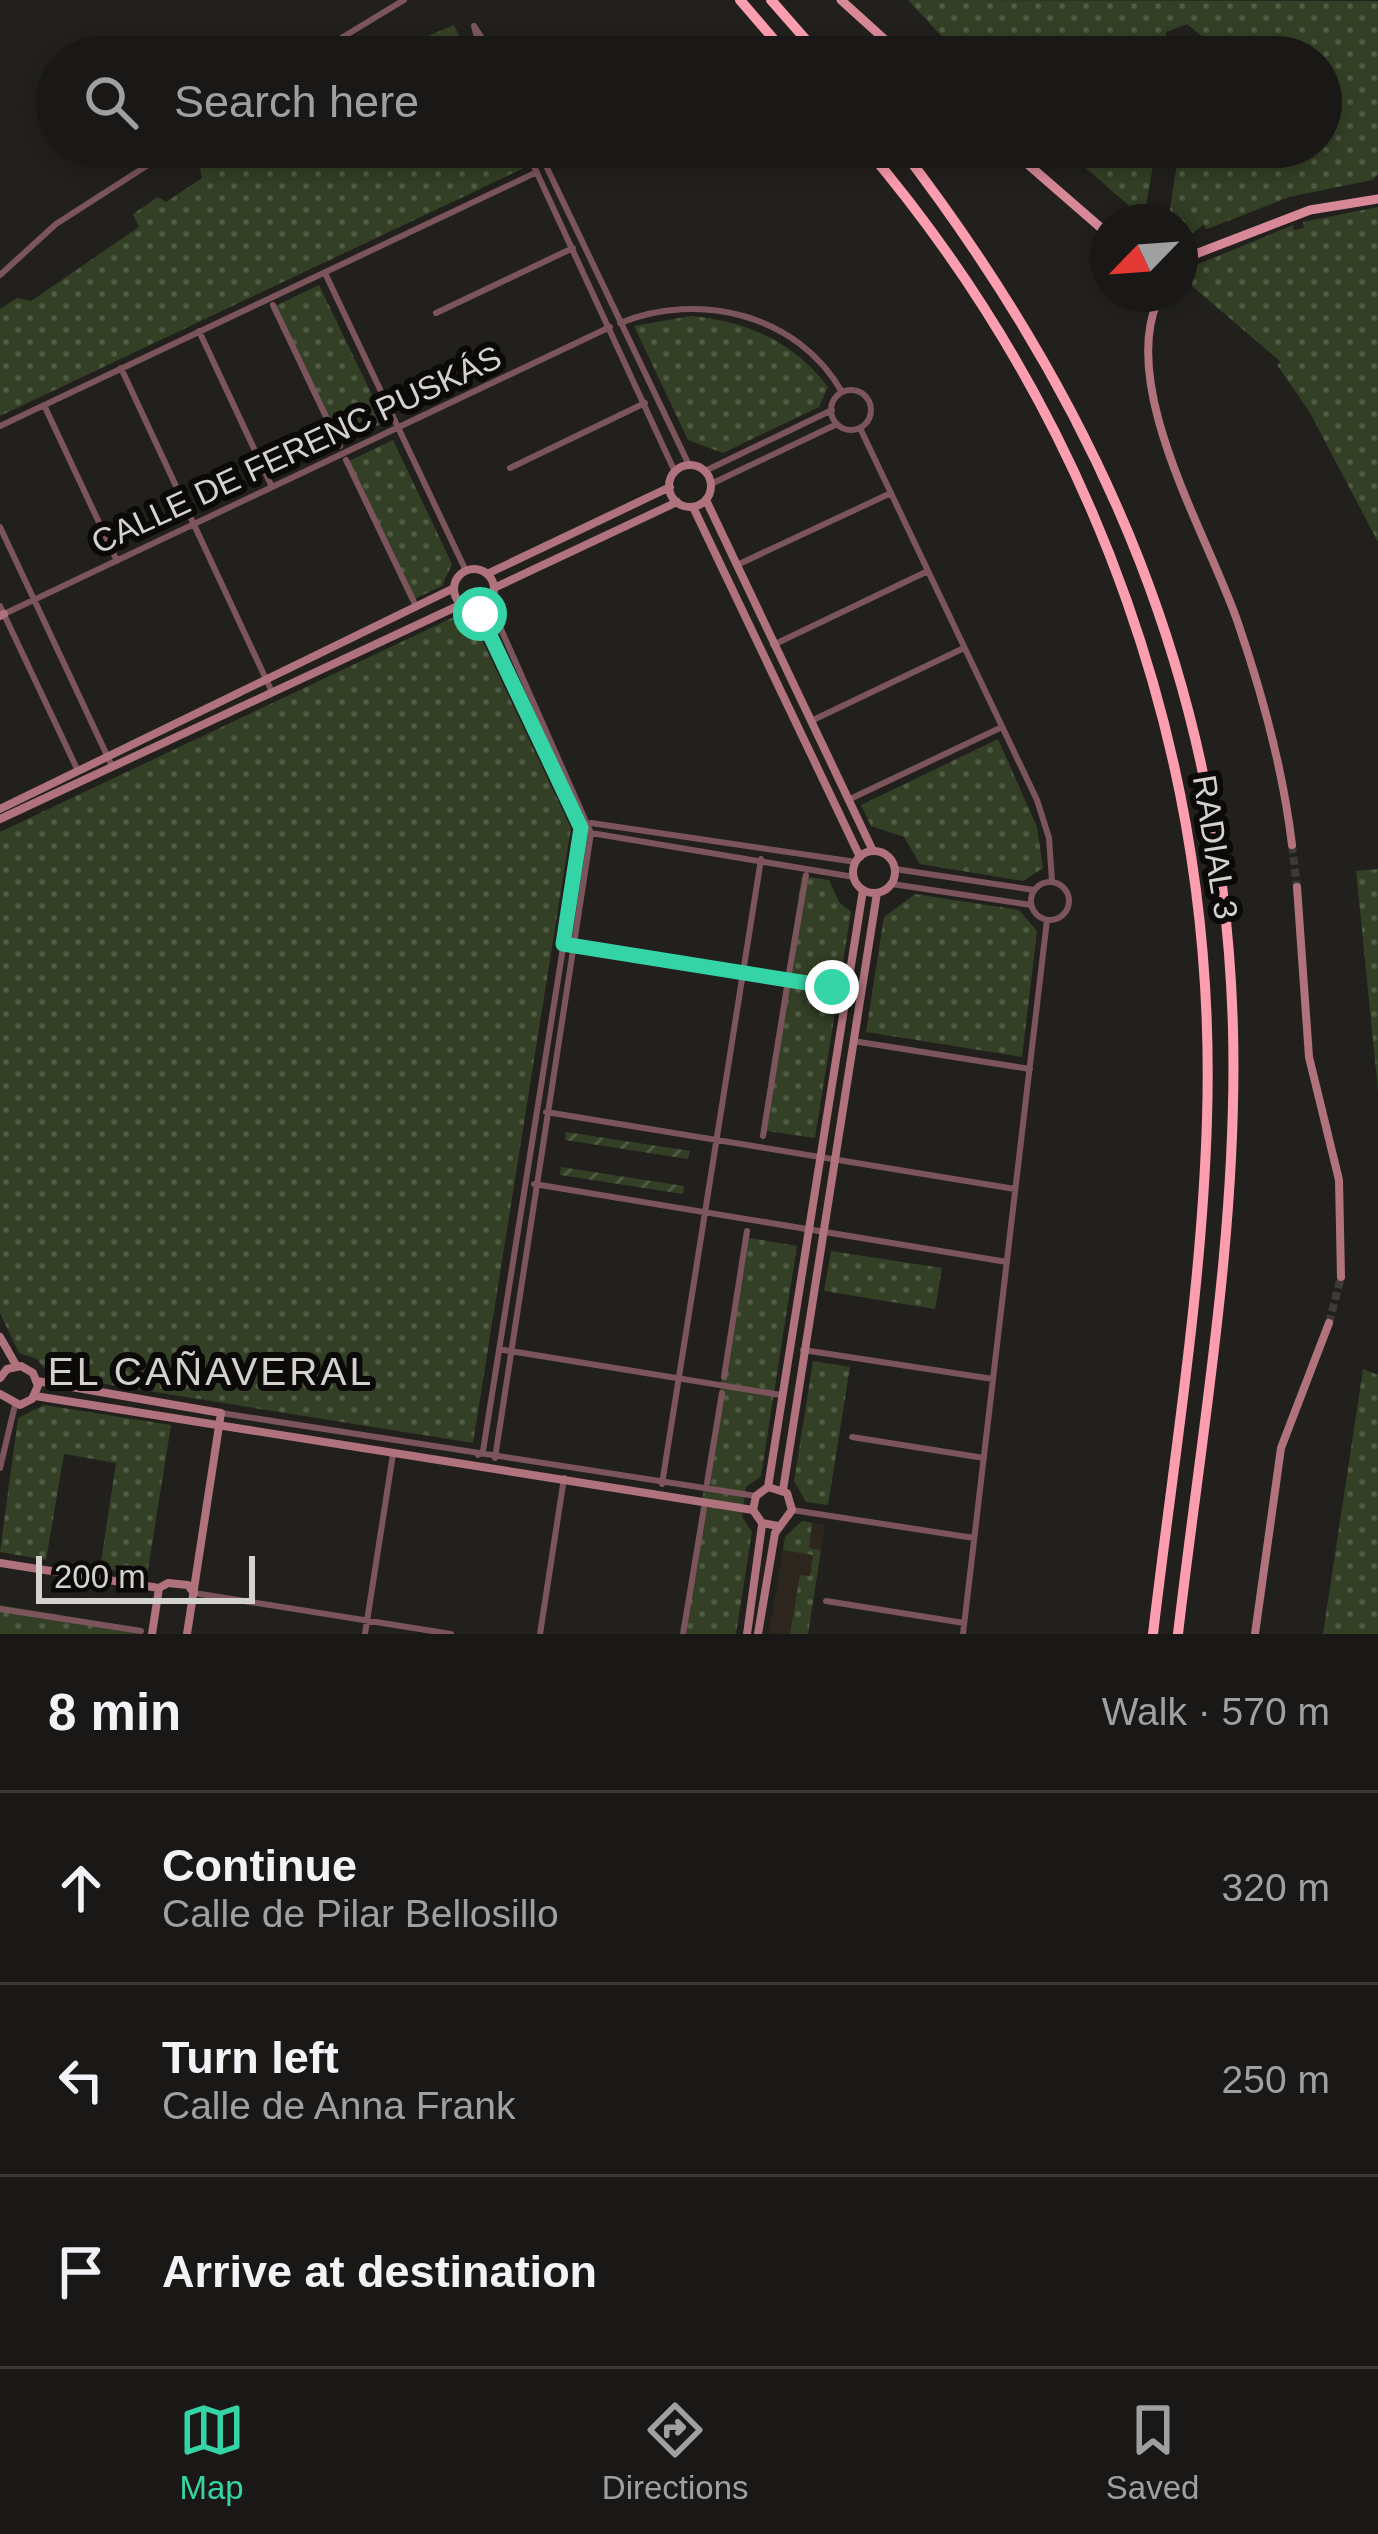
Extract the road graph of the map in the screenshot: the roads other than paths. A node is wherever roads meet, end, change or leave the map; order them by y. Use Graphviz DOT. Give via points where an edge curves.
graph roads {
  1 [pos="404,0"];
  2 [pos="740,0"];
  3 [pos="771,0"];
  4 [pos="841,0"];
  5 [pos="345,36"];
  6 [pos="771,36"];
  7 [pos="803,36"];
  8 [pos="881,36"];
  9 [pos="143,168"];
  10 [pos="534,168"];
  11 [pos="547,168"];
  12 [pos="882,168"];
  13 [pos="915,168"];
  14 [pos="1032,168"];
  15 [pos="536,172"];
  16 [pos="1378,199"];
  17 [pos="1090,218"];
  18 [pos="573,248"];
  19 [pos="1198,253"];
  20 [pos="325,273"];
  21 [pos="0,275"];
  22 [pos="273,305"];
  23 [pos="1140,312"];
  24 [pos="1153,312"];
  25 [pos="436,313"];
  26 [pos="620,322"];
  27 [pos="1148,325"];
  28 [pos="610,327"];
  29 [pos="199,331"];
  30 [pos="121,368"];
  31 [pos="842,392"];
  32 [pos="646,404"];
  33 [pos="44,405"];
  34 [pos="832,410"];
  35 [pos="837,424"];
  36 [pos="0,426"];
  37 [pos="398,427"];
  38 [pos="860,428"];
  39 [pos="340,446"];
  40 [pos="346,460"];
  41 [pos="689,465"];
  42 [pos="510,468"];
  43 [pos="705,471"];
  44 [pos="675,472"];
  45 [pos="711,484"];
  46 [pos="272,487"];
  47 [pos="670,488"];
  48 [pos="891,493"];
  49 [pos="706,500"];
  50 [pos="676,502"];
  51 [pos="693,507"];
  52 [pos="194,525"];
  53 [pos="0,527"];
  54 [pos="117,561"];
  55 [pos="735,566"];
  56 [pos="466,571"];
  57 [pos="928,572"];
  58 [pos="487,574"];
  59 [pos="494,588"];
  60 [pos="454,589"];
  61 [pos="35,600"];
  62 [pos="413,602"];
  63 [pos="489,602"];
  64 [pos="462,604"];
  65 [pos="476,608"];
  66 [pos="1,612"];
  67 [pos="773,645"];
  68 [pos="964,649"];
  69 [pos="269,687"];
  70 [pos="809,722"];
  71 [pos="1002,727"];
  72 [pos="110,761"];
  73 [pos="80,775"];
  74 [pos="846,801"];
  75 [pos="0,808"];
  76 [pos="0,820"];
  77 [pos="591,823"];
  78 [pos="592,833"];
  79 [pos="1292,845"];
  80 [pos="873,851"];
  81 [pos="858,859"];
  82 [pos="761,860"];
  83 [pos="895,869"];
  84 [pos="806,875"];
  85 [pos="854,877"];
  86 [pos="1052,881"];
  87 [pos="892,884"];
  88 [pos="1297,887"];
  89 [pos="863,890"];
  90 [pos="1034,890"];
  91 [pos="877,893"];
  92 [pos="1031,905"];
  93 [pos="1048,920"];
  94 [pos="563,944"];
  95 [pos="573,945"];
  96 [pos="743,973"];
  97 [pos="788,973"];
  98 [pos="787,987"];
  99 [pos="849,990"];
  100 [pos="853,1041"];
  101 [pos="1030,1069"];
  102 [pos="546,1112"];
  103 [pos="763,1136"];
  104 [pos="716,1141"];
  105 [pos="828,1159"];
  106 [pos="534,1184"];
  107 [pos="1015,1189"];
  108 [pos="704,1211"];
  109 [pos="817,1229"];
  110 [pos="747,1231"];
  111 [pos="1006,1262"];
  112 [pos="1341,1277"];
  113 [pos="1329,1323"];
  114 [pos="0,1337"];
  115 [pos="503,1350"];
  116 [pos="803,1350"];
  117 [pos="0,1360"];
  118 [pos="17,1366"];
  119 [pos="2,1375"];
  120 [pos="679,1377"];
  121 [pos="724,1377"];
  122 [pos="993,1379"];
  123 [pos="37,1382"];
  124 [pos="722,1393"];
  125 [pos="0,1394"];
  126 [pos="35,1396"];
  127 [pos="785,1396"];
  128 [pos="15,1405"];
  129 [pos="221,1418"];
  130 [pos="852,1437"];
  131 [pos="394,1452"];
  132 [pos="478,1455"];
  133 [pos="495,1458"];
  134 [pos="984,1458"];
  135 [pos="0,1468"];
  136 [pos="564,1478"];
  137 [pos="707,1483"];
  138 [pos="662,1484"];
  139 [pos="767,1487"];
  140 [pos="783,1490"];
  141 [pos="756,1496"];
  142 [pos="704,1508"];
  143 [pos="753,1510"];
  144 [pos="792,1510"];
  145 [pos="762,1523"];
  146 [pos="778,1526"];
  147 [pos="974,1538"];
  148 [pos="0,1563"];
  149 [pos="159,1588"];
  150 [pos="194,1593"];
  151 [pos="826,1601"];
  152 [pos="0,1609"];
  153 [pos="368,1621"];
  154 [pos="964,1623"];
  155 [pos="141,1631"];
  156 [pos="152,1634"];
  157 [pos="187,1634"];
  158 [pos="365,1634"];
  159 [pos="452,1634"];
  160 [pos="540,1634"];
  161 [pos="683,1634"];
  162 [pos="747,1634"];
  163 [pos="758,1634"];
  164 [pos="963,1634"];
  165 [pos="1153,1634"];
  166 [pos="1178,1634"];
  167 [pos="1255,1634"];
  1 -- 5 [label="street"];
  2 -- 6 [label="highway"];
  3 -- 7 [label="highway"];
  4 -- 8 [label="main road"];
  9 -- 21 [label="street" via="56,224"];
  10 -- 15 [label="street"];
  11 -- 26 [label="street"];
  12 -- 165 [label="highway, RADIAL 3" via="955,260 1049,415 1127,596 1189,826 1206,970 1207,1120"];
  13 -- 166 [label="highway, RADIAL 3" via="1014,306 1089,437 1173,654 1212,815 1230,966 1230,1166"];
  14 -- 17 [label="main road"];
  15 -- 18 [label="street"];
  15 -- 20 [label="street"];
  16 -- 19 [label="main road" via="1310,210"];
  18 -- 25 [label="street"];
  18 -- 28 [label="street"];
  20 -- 29 [label="street"];
  20 -- 37 [label="street"];
  22 -- 39 [label="street"];
  23 -- 27 [label="main road"];
  24 -- 27 [label="main road"];
  26 -- 31 [label="street" via="681,308 746,316 806,350"];
  26 -- 41 [label="street"];
  27 -- 79 [label="main road" via="1155,406 1245,643 1276,747"];
  28 -- 32 [label="street"];
  28 -- 37 [label="street, CALLE DE FERENC PUSKÁS"];
  29 -- 30 [label="street"];
  29 -- 46 [label="street"];
  30 -- 33 [label="street"];
  30 -- 52 [label="street"];
  31 -- 34 [label="street"];
  31 -- 38 [label="street" via="868,399 870,417"];
  32 -- 42 [label="street"];
  32 -- 44 [label="street"];
  33 -- 36 [label="street"];
  33 -- 54 [label="street"];
  34 -- 35 [label="street"];
  34 -- 43 [label="street"];
  35 -- 38 [label="street"];
  35 -- 45 [label="street"];
  37 -- 46 [label="street, CALLE DE FERENC PUSKÁS"];
  37 -- 56 [label="street"];
  38 -- 48 [label="street"];
  40 -- 62 [label="street"];
  41 -- 43 [label="main road"];
  41 -- 44 [label="main road"];
  43 -- 45 [label="main road"];
  44 -- 47 [label="main road"];
  45 -- 49 [label="main road"];
  46 -- 52 [label="street, CALLE DE FERENC PUSKÁS"];
  47 -- 50 [label="main road"];
  47 -- 58 [label="main road"];
  48 -- 55 [label="street"];
  48 -- 57 [label="street"];
  49 -- 51 [label="main road"];
  49 -- 55 [label="main road"];
  50 -- 51 [label="main road"];
  50 -- 59 [label="main road"];
  51 -- 81 [label="main road"];
  52 -- 54 [label="street, CALLE DE FERENC PUSKÁS"];
  52 -- 69 [label="street"];
  53 -- 61 [label="street"];
  54 -- 61 [label="street, CALLE DE FERENC PUSKÁS"];
  55 -- 67 [label="main road"];
  56 -- 58 [label="main road"];
  56 -- 60 [label="main road"];
  57 -- 67 [label="street"];
  57 -- 68 [label="street"];
  58 -- 59 [label="main road"];
  59 -- 63 [label="main road"];
  60 -- 64 [label="main road"];
  60 -- 69 [label="main road"];
  61 -- 66 [label="street, CALLE DE FERENC PUSKÁS"];
  61 -- 72 [label="street"];
  63 -- 65 [label="main road"];
  63 -- 77 [label="street"];
  64 -- 65 [label="main road"];
  64 -- 69 [label="main road"];
  65 -- 94 [label="street" via="581,828"];
  66 -- 73 [label="street"];
  67 -- 70 [label="main road"];
  68 -- 70 [label="street"];
  68 -- 71 [label="street"];
  69 -- 72 [label="main road"];
  70 -- 74 [label="main road"];
  71 -- 74 [label="street"];
  71 -- 86 [label="street" via="1042,814"];
  72 -- 73 [label="main road"];
  73 -- 75 [label="main road"];
  73 -- 76 [label="main road"];
  74 -- 80 [label="main road"];
  77 -- 78 [label="street"];
  77 -- 81 [label="street"];
  78 -- 82 [label="street"];
  78 -- 95 [label="street"];
  80 -- 81 [label="main road"];
  80 -- 83 [label="main road"];
  81 -- 85 [label="main road"];
  82 -- 85 [label="street"];
  82 -- 96 [label="street"];
  83 -- 87 [label="main road"];
  83 -- 90 [label="street"];
  84 -- 97 [label="street"];
  85 -- 89 [label="main road"];
  86 -- 90 [label="street"];
  86 -- 93 [label="street" via="1069,903"];
  87 -- 91 [label="main road"];
  87 -- 92 [label="street"];
  88 -- 112 [label="main road" via="1309,1057 1339,1180"];
  89 -- 91 [label="main road"];
  89 -- 99 [label="main road"];
  90 -- 92 [label="street"];
  91 -- 100 [label="main road"];
  92 -- 93 [label="street"];
  93 -- 101 [label="street"];
  94 -- 95 [label="street"];
  94 -- 115 [label="street"];
  95 -- 96 [label="street"];
  95 -- 102 [label="street"];
  96 -- 99 [label="street"];
  96 -- 104 [label="street"];
  98 -- 103 [label="street"];
  99 -- 105 [label="main road"];
  100 -- 101 [label="street"];
  100 -- 105 [label="main road"];
  101 -- 107 [label="street"];
  102 -- 104 [label="street"];
  102 -- 106 [label="street"];
  104 -- 105 [label="street"];
  104 -- 108 [label="street"];
  105 -- 107 [label="street"];
  105 -- 109 [label="main road"];
  106 -- 108 [label="street"];
  106 -- 115 [label="street"];
  107 -- 111 [label="street"];
  108 -- 109 [label="street"];
  108 -- 120 [label="street"];
  109 -- 111 [label="street"];
  109 -- 116 [label="main road"];
  109 -- 127 [label="main road"];
  110 -- 121 [label="street"];
  111 -- 122 [label="street"];
  113 -- 167 [label="main road" via="1276,1468"];
  114 -- 118 [label="main road"];
  115 -- 120 [label="street"];
  115 -- 132 [label="street"];
  115 -- 133 [label="street"];
  116 -- 122 [label="street"];
  116 -- 140 [label="main road"];
  117 -- 119 [label="main road"];
  118 -- 119 [label="main road"];
  118 -- 123 [label="main road"];
  120 -- 127 [label="street"];
  120 -- 138 [label="street"];
  122 -- 134 [label="street"];
  123 -- 126 [label="main road"];
  123 -- 129 [label="main road"];
  124 -- 137 [label="street"];
  125 -- 128 [label="main road"];
  126 -- 128 [label="main road"];
  126 -- 129 [label="main road"];
  127 -- 139 [label="main road"];
  128 -- 135 [label="street"];
  129 -- 131 [label="main road"];
  129 -- 132 [label="street"];
  129 -- 150 [label="main road"];
  130 -- 134 [label="street"];
  131 -- 136 [label="main road"];
  131 -- 153 [label="street"];
  132 -- 133 [label="street"];
  133 -- 138 [label="street"];
  134 -- 147 [label="street"];
  136 -- 143 [label="main road"];
  136 -- 160 [label="street"];
  138 -- 141 [label="street"];
  139 -- 140 [label="main road"];
  139 -- 141 [label="main road"];
  140 -- 144 [label="main road"];
  141 -- 143 [label="main road"];
  142 -- 161 [label="street"];
  143 -- 145 [label="main road"];
  144 -- 146 [label="main road"];
  144 -- 147 [label="street"];
  145 -- 146 [label="main road"];
  145 -- 162 [label="main road"];
  146 -- 163 [label="main road"];
  147 -- 154 [label="street"];
  148 -- 149 [label="main road"];
  149 -- 150 [label="main road" via="168,1583"];
  149 -- 156 [label="main road"];
  150 -- 153 [label="street"];
  150 -- 157 [label="main road"];
  151 -- 154 [label="street"];
  152 -- 155 [label="street"];
  153 -- 158 [label="street"];
  153 -- 159 [label="street"];
  154 -- 164 [label="street"];
}
